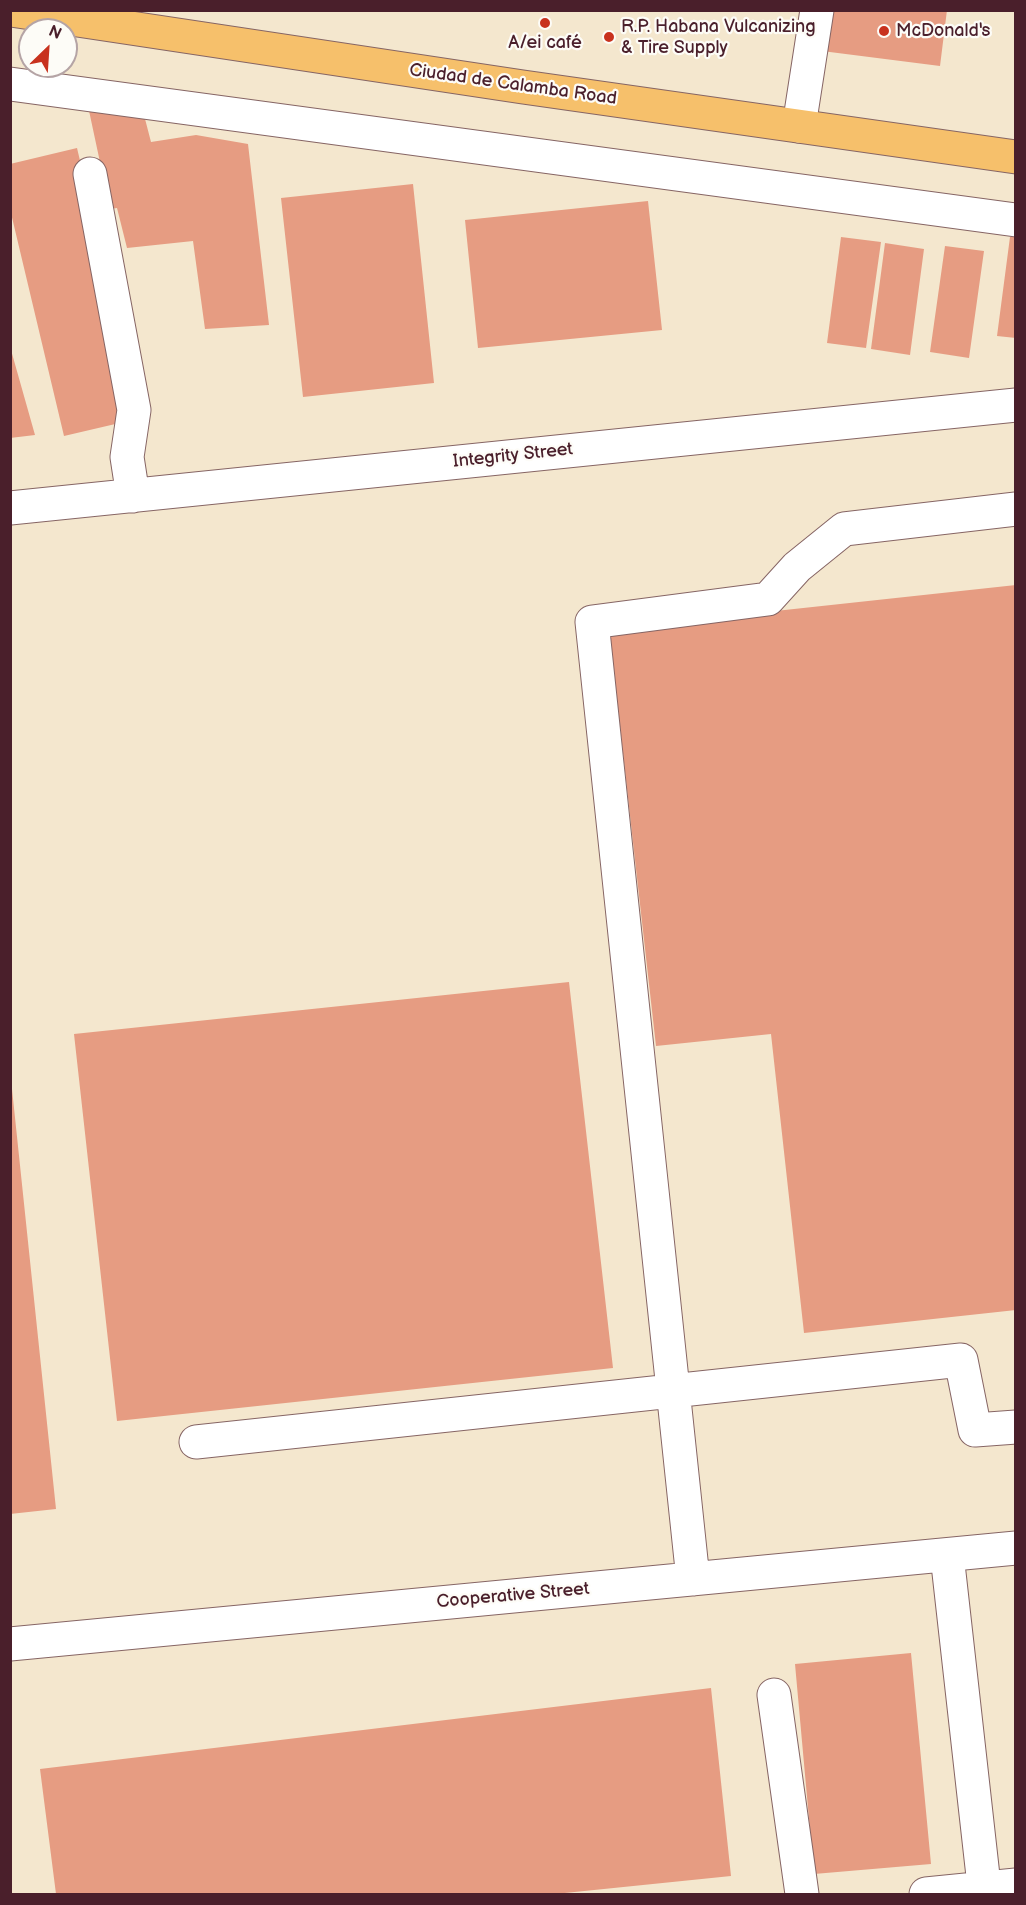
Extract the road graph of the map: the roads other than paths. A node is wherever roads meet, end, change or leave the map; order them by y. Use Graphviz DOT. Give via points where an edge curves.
graph roads {
  1 [pos="11,10"];
  2 [pos="817,10"];
  3 [pos="58,13"];
  4 [pos="10,84"];
  5 [pos="799,126"];
  6 [pos="1016,157"];
  7 [pos="90,174"];
  8 [pos="1016,220"];
  9 [pos="1016,405"];
  10 [pos="133,496"];
  11 [pos="10,508"];
  12 [pos="1016,509"];
  13 [pos="673,1392"];
  14 [pos="1016,1427"];
  15 [pos="195,1442"];
  16 [pos="1016,1548"];
  17 [pos="947,1555"];
  18 [pos="693,1579"];
  19 [pos="10,1644"];
  20 [pos="774,1695"];
  21 [pos="995,1889"];
  22 [pos="802,1894"];
  23 [pos="926,1894"];
  1 -- 3 [label="main road, Ciudad de Calamba Road"];
  2 -- 5 [label="street"];
  3 -- 5 [label="main road, Ciudad de Calamba Road"];
  4 -- 8 [label="street"];
  5 -- 6 [label="main road, Ciudad de Calamba Road"];
  7 -- 10 [label="street" via="134,410 127,457"];
  9 -- 10 [label="street, Integrity Street"];
  10 -- 11 [label="street, Integrity Street"];
  12 -- 13 [label="street" via="844,529 797,567 768,599 592,622"];
  13 -- 14 [label="street" via="961,1360 975,1430"];
  13 -- 15 [label="street"];
  13 -- 18 [label="street"];
  16 -- 17 [label="street, Cooperative Street"];
  17 -- 18 [label="street, Cooperative Street"];
  17 -- 21 [label="street"];
  18 -- 19 [label="street, Cooperative Street"];
  20 -- 22 [label="street"];
  21 -- 23 [label="street"];
}
